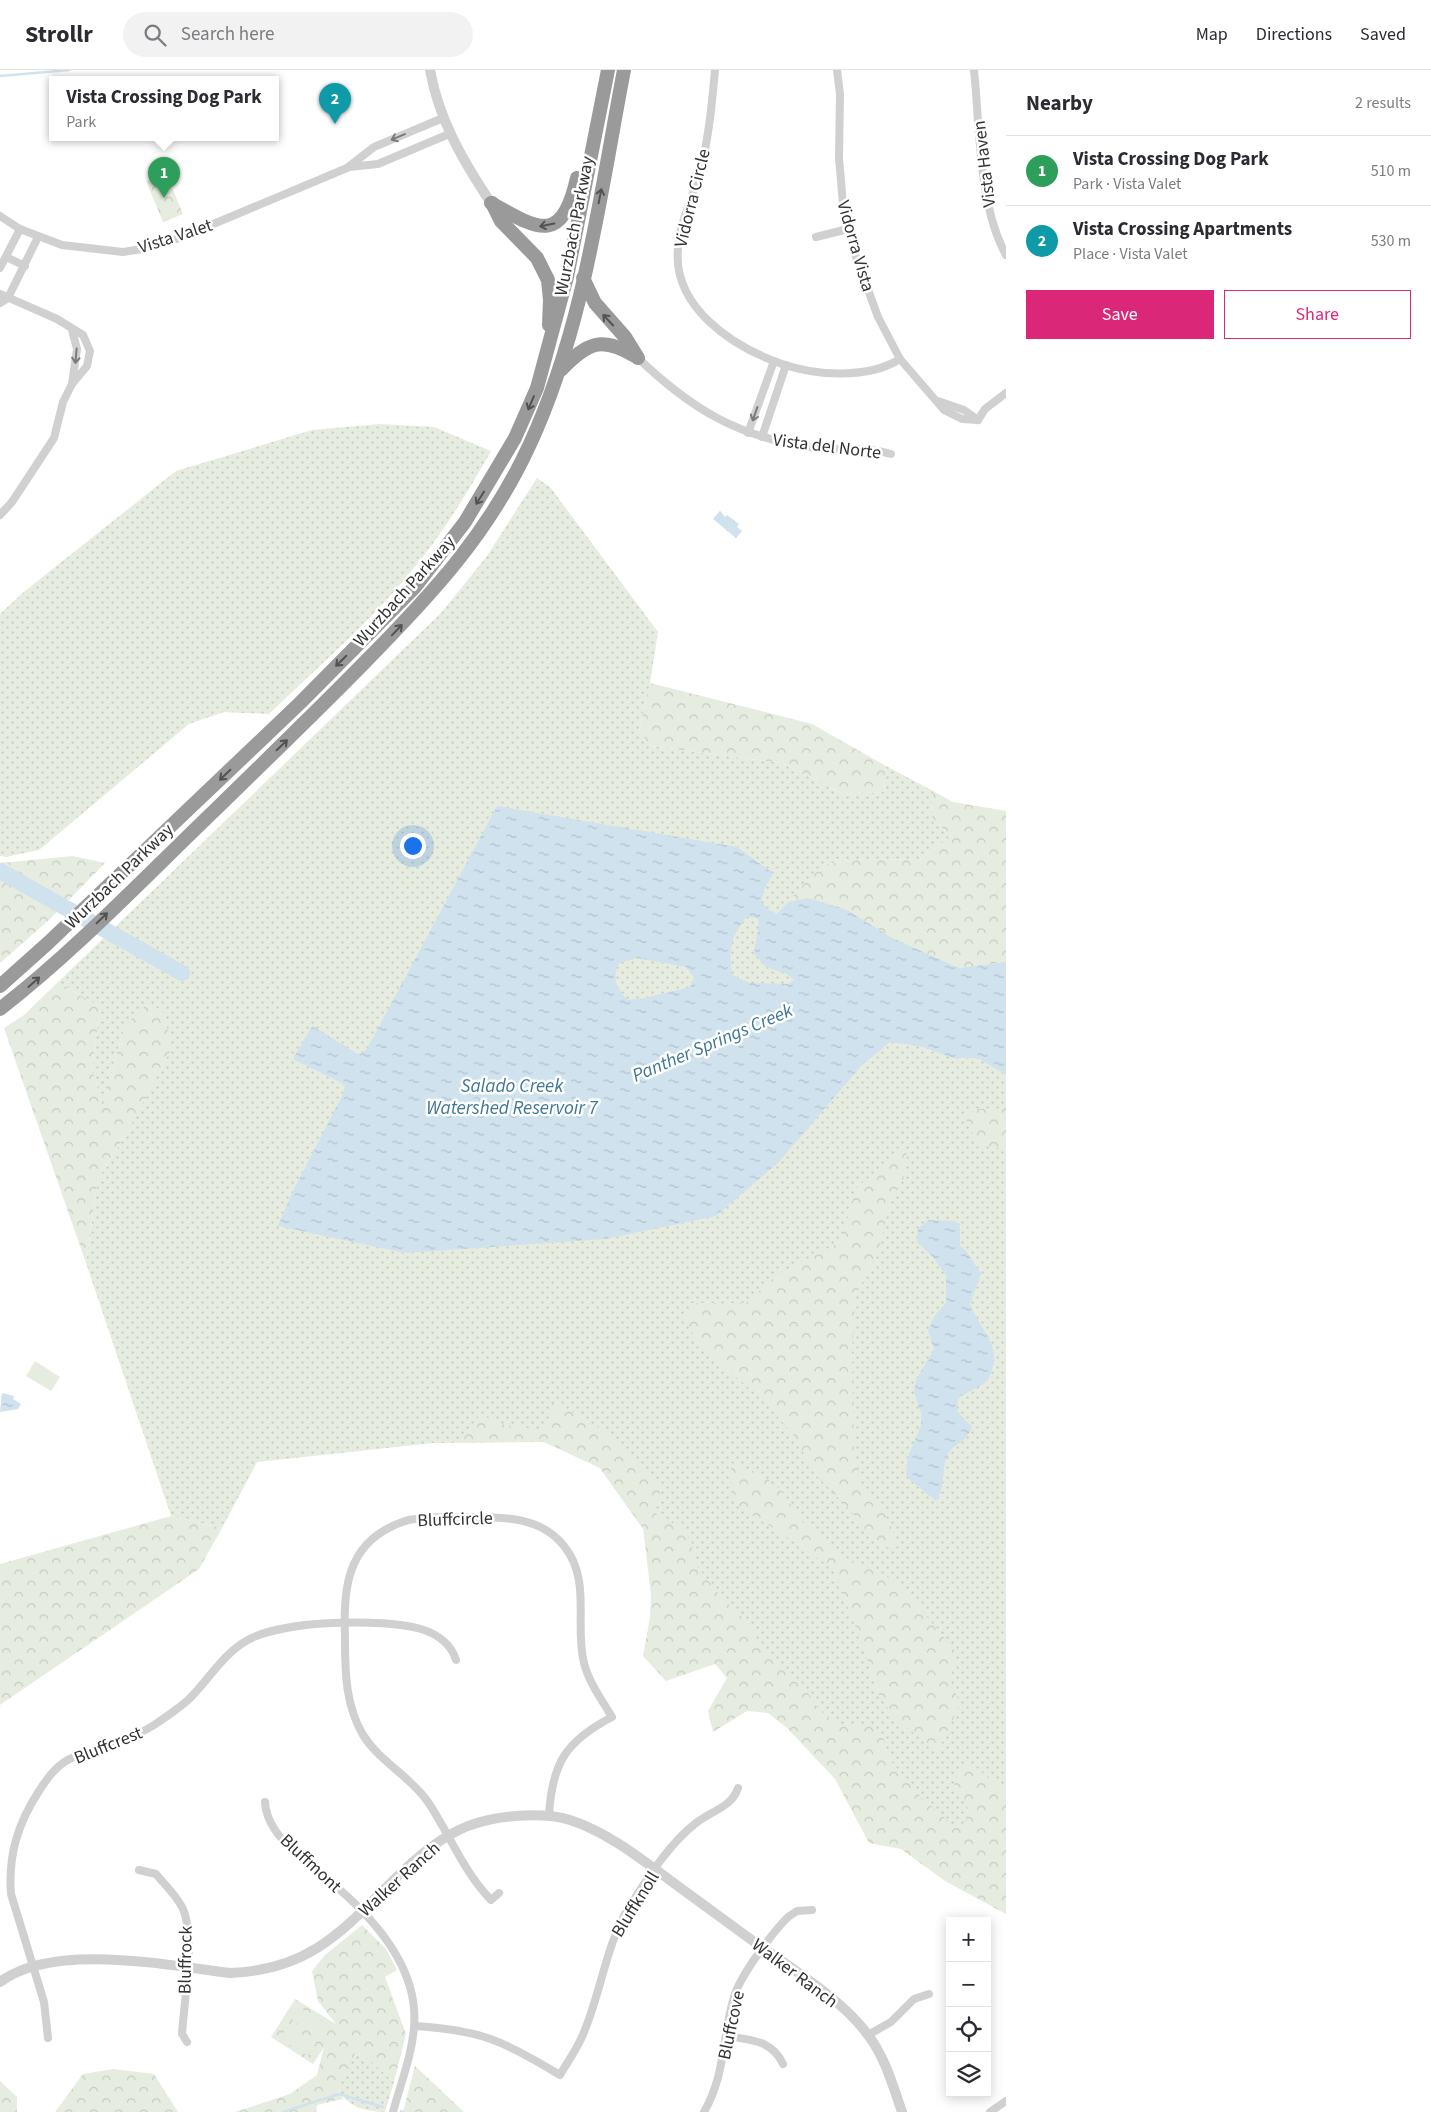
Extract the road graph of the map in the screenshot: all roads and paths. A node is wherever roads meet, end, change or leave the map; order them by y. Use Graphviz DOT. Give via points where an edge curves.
graph roads {
  1 [pos="430,70"];
  2 [pos="600,70"];
  3 [pos="608,70"];
  4 [pos="624,70"];
  5 [pos="715,70"];
  6 [pos="837,70"];
  7 [pos="974,70"];
  8 [pos="443,118"];
  9 [pos="449,134"];
  10 [pos="348,168"];
  11 [pos="492,203"];
  12 [pos="0,216"];
  13 [pos="20,229"];
  14 [pos="848,229"];
  15 [pos="816,236"];
  16 [pos="38,237"];
  17 [pos="1006,255"];
  18 [pos="6,256"];
  19 [pos="25,266"];
  20 [pos="0,268"];
  21 [pos="583,278"];
  22 [pos="0,294"];
  23 [pos="8,298"];
  24 [pos="0,304"];
  25 [pos="72,330"];
  26 [pos="547,357"];
  27 [pos="638,358"];
  28 [pos="900,359"];
  29 [pos="774,361"];
  30 [pos="786,365"];
  31 [pos="559,372"];
  32 [pos="72,384"];
  33 [pos="1006,393"];
  34 [pos="762,395"];
  35 [pos="775,399"];
  36 [pos="748,433"];
  37 [pos="762,437"];
  38 [pos="891,454"];
  39 [pos="0,515"];
  40 [pos="0,986"];
  41 [pos="0,1009"];
  42 [pos="344,1624"];
  43 [pos="456,1660"];
  44 [pos="738,1788"];
  45 [pos="264,1802"];
  46 [pos="549,1816"];
  47 [pos="447,1837"];
  48 [pos="139,1870"];
  49 [pos="656,1870"];
  50 [pos="499,1893"];
  51 [pos="812,1910"];
  52 [pos="362,1911"];
  53 [pos="764,1949"];
  54 [pos="34,1967"];
  55 [pos="187,1968"];
  56 [pos="0,1982"];
  57 [pos="929,1994"];
  58 [pos="415,2026"];
  59 [pos="868,2034"];
  60 [pos="728,2036"];
  61 [pos="48,2038"];
  62 [pos="187,2042"];
  63 [pos="783,2064"];
  64 [pos="1006,2101"];
  65 [pos="393,2112"];
  66 [pos="704,2112"];
  67 [pos="902,2112"];
  68 [pos="990,2112"];
  1 -- 8 [label="street"];
  2 -- 11 [label="highway, one-way" via="572,200 562,218 549,226 538,226"];
  3 -- 26 [label="highway, Wurzbach Parkway" via="567,277"];
  21 -- 4 [label="highway, Wurzbach Parkway, one-way"];
  5 -- 29 [label="street, Vidorra Circle" via="701,167 680,234 679,274 692,302 702,314 737,342"];
  6 -- 14 [label="street, Vidorra Vista" via="840,181"];
  7 -- 17 [label="street, Vista Haven" via="988,209"];
  8 -- 9 [label="street"];
  8 -- 10 [label="street, Vista Valet, one-way" via="374,147"];
  9 -- 10 [label="street, Vista Valet" via="378,164"];
  9 -- 11 [label="street"];
  10 -- 16 [label="street, Vista Valet" via="180,238 142,249 122,252 94,250"];
  11 -- 26 [label="highway" via="501,221 537,258 548,280"];
  12 -- 13 [label="street, Vista Valet"];
  13 -- 16 [label="street, Vista Valet"];
  13 -- 18 [label="street"];
  14 -- 15 [label="street"];
  14 -- 28 [label="street, Vidorra Vista" via="875,309"];
  16 -- 19 [label="street"];
  18 -- 19 [label="street"];
  18 -- 20 [label="street"];
  19 -- 23 [label="street"];
  27 -- 21 [label="highway, one-way" via="625,337 595,303"];
  21 -- 31 [label="highway, Wurzbach Parkway"];
  22 -- 23 [label="street"];
  23 -- 24 [label="street"];
  23 -- 25 [label="street" via="57,319"];
  25 -- 32 [label="street, one-way" via="77,349"];
  25 -- 32 [label="street" via="83,335 90,351 87,366"];
  26 -- 40 [label="highway, Wurzbach Parkway, one-way" via="537,388 505,456 465,522 416,586 300,702"];
  27 -- 31 [label="highway" via="619,347 603,343 590,345"];
  27 -- 36 [label="street, Vista del Norte" via="683,398"];
  28 -- 30 [label="street, Vidorra Circle" via="880,368 839,373"];
  28 -- 33 [label="street, Vidorra Vista" via="938,401 964,410 978,420 985,409"];
  29 -- 30 [label="street, Vidorra Circle"];
  29 -- 34 [label="street"];
  30 -- 35 [label="street"];
  41 -- 31 [label="highway, Wurzbach Parkway, one-way" via="67,952 312,716 430,596 472,544 520,464"];
  32 -- 39 [label="street" via="63,402 54,438"];
  34 -- 35 [label="street"];
  34 -- 36 [label="street, one-way"];
  35 -- 37 [label="street"];
  36 -- 37 [label="street, Vista del Norte"];
  37 -- 38 [label="street, Vista del Norte" via="818,448 870,448"];
  42 -- 43 [label="street, Bluffcrest" via="420,1629 446,1643"];
  42 -- 46 [label="street, Bluffcircle" via="346,1586 354,1562 367,1543 394,1525 413,1519 520,1519 538,1526 564,1546 581,1582 585,1665 612,1717 578,1738 561,1759 550,1791"];
  42 -- 47 [label="street, Bluffcircle" via="347,1688 357,1724 378,1754 419,1790"];
  42 -- 54 [label="street, Bluffcrest" via="277,1628 248,1639 231,1652 188,1699 154,1725 122,1741 72,1758 47,1778 19,1828 10,1877 11,1894"];
  44 -- 49 [label="street, Bluffknoll" via="736,1797 729,1803 685,1833"];
  45 -- 52 [label="street, Bluffmont" via="265,1815 289,1847"];
  46 -- 47 [label="street, Walker Ranch" via="476,1823"];
  46 -- 49 [label="street, Walker Ranch" via="584,1825"];
  47 -- 50 [label="street, Bluffcircle" via="491,1900"];
  47 -- 52 [label="street, Walker Ranch" via="418,1857"];
  48 -- 55 [label="street, Bluffrock" via="156,1874 182,1906 188,1922"];
  49 -- 53 [label="street, Walker Ranch"];
  49 -- 58 [label="street, Bluffknoll" via="619,1925 584,2032 560,2076 521,2051 485,2036 447,2028"];
  51 -- 53 [label="street, Bluffcove" via="797,1911 788,1917"];
  52 -- 55 [label="street, Walker Ranch" via="327,1943 281,1966 230,1973"];
  52 -- 58 [label="street, Bluffmont" via="403,1967 412,1993"];
  53 -- 59 [label="street, Walker Ranch" via="834,2001"];
  53 -- 60 [label="street, Bluffcove" via="737,1989"];
  54 -- 55 [label="street, Walker Ranch" via="60,1960 89,1959"];
  54 -- 56 [label="street, Walker Ranch" via="17,1971"];
  54 -- 61 [label="street, Bluffcrest" via="44,2002"];
  55 -- 62 [label="street, Bluffrock" via="182,2034"];
  57 -- 59 [label="street" via="914,1998 891,2022"];
  58 -- 65 [label="street, Bluffmont"];
  59 -- 67 [label="street, Walker Ranch"];
  60 -- 63 [label="street" via="768,2045 778,2053"];
  60 -- 66 [label="street, Bluffcove" via="721,2070"];
  64 -- 68 [label="street"];
}
